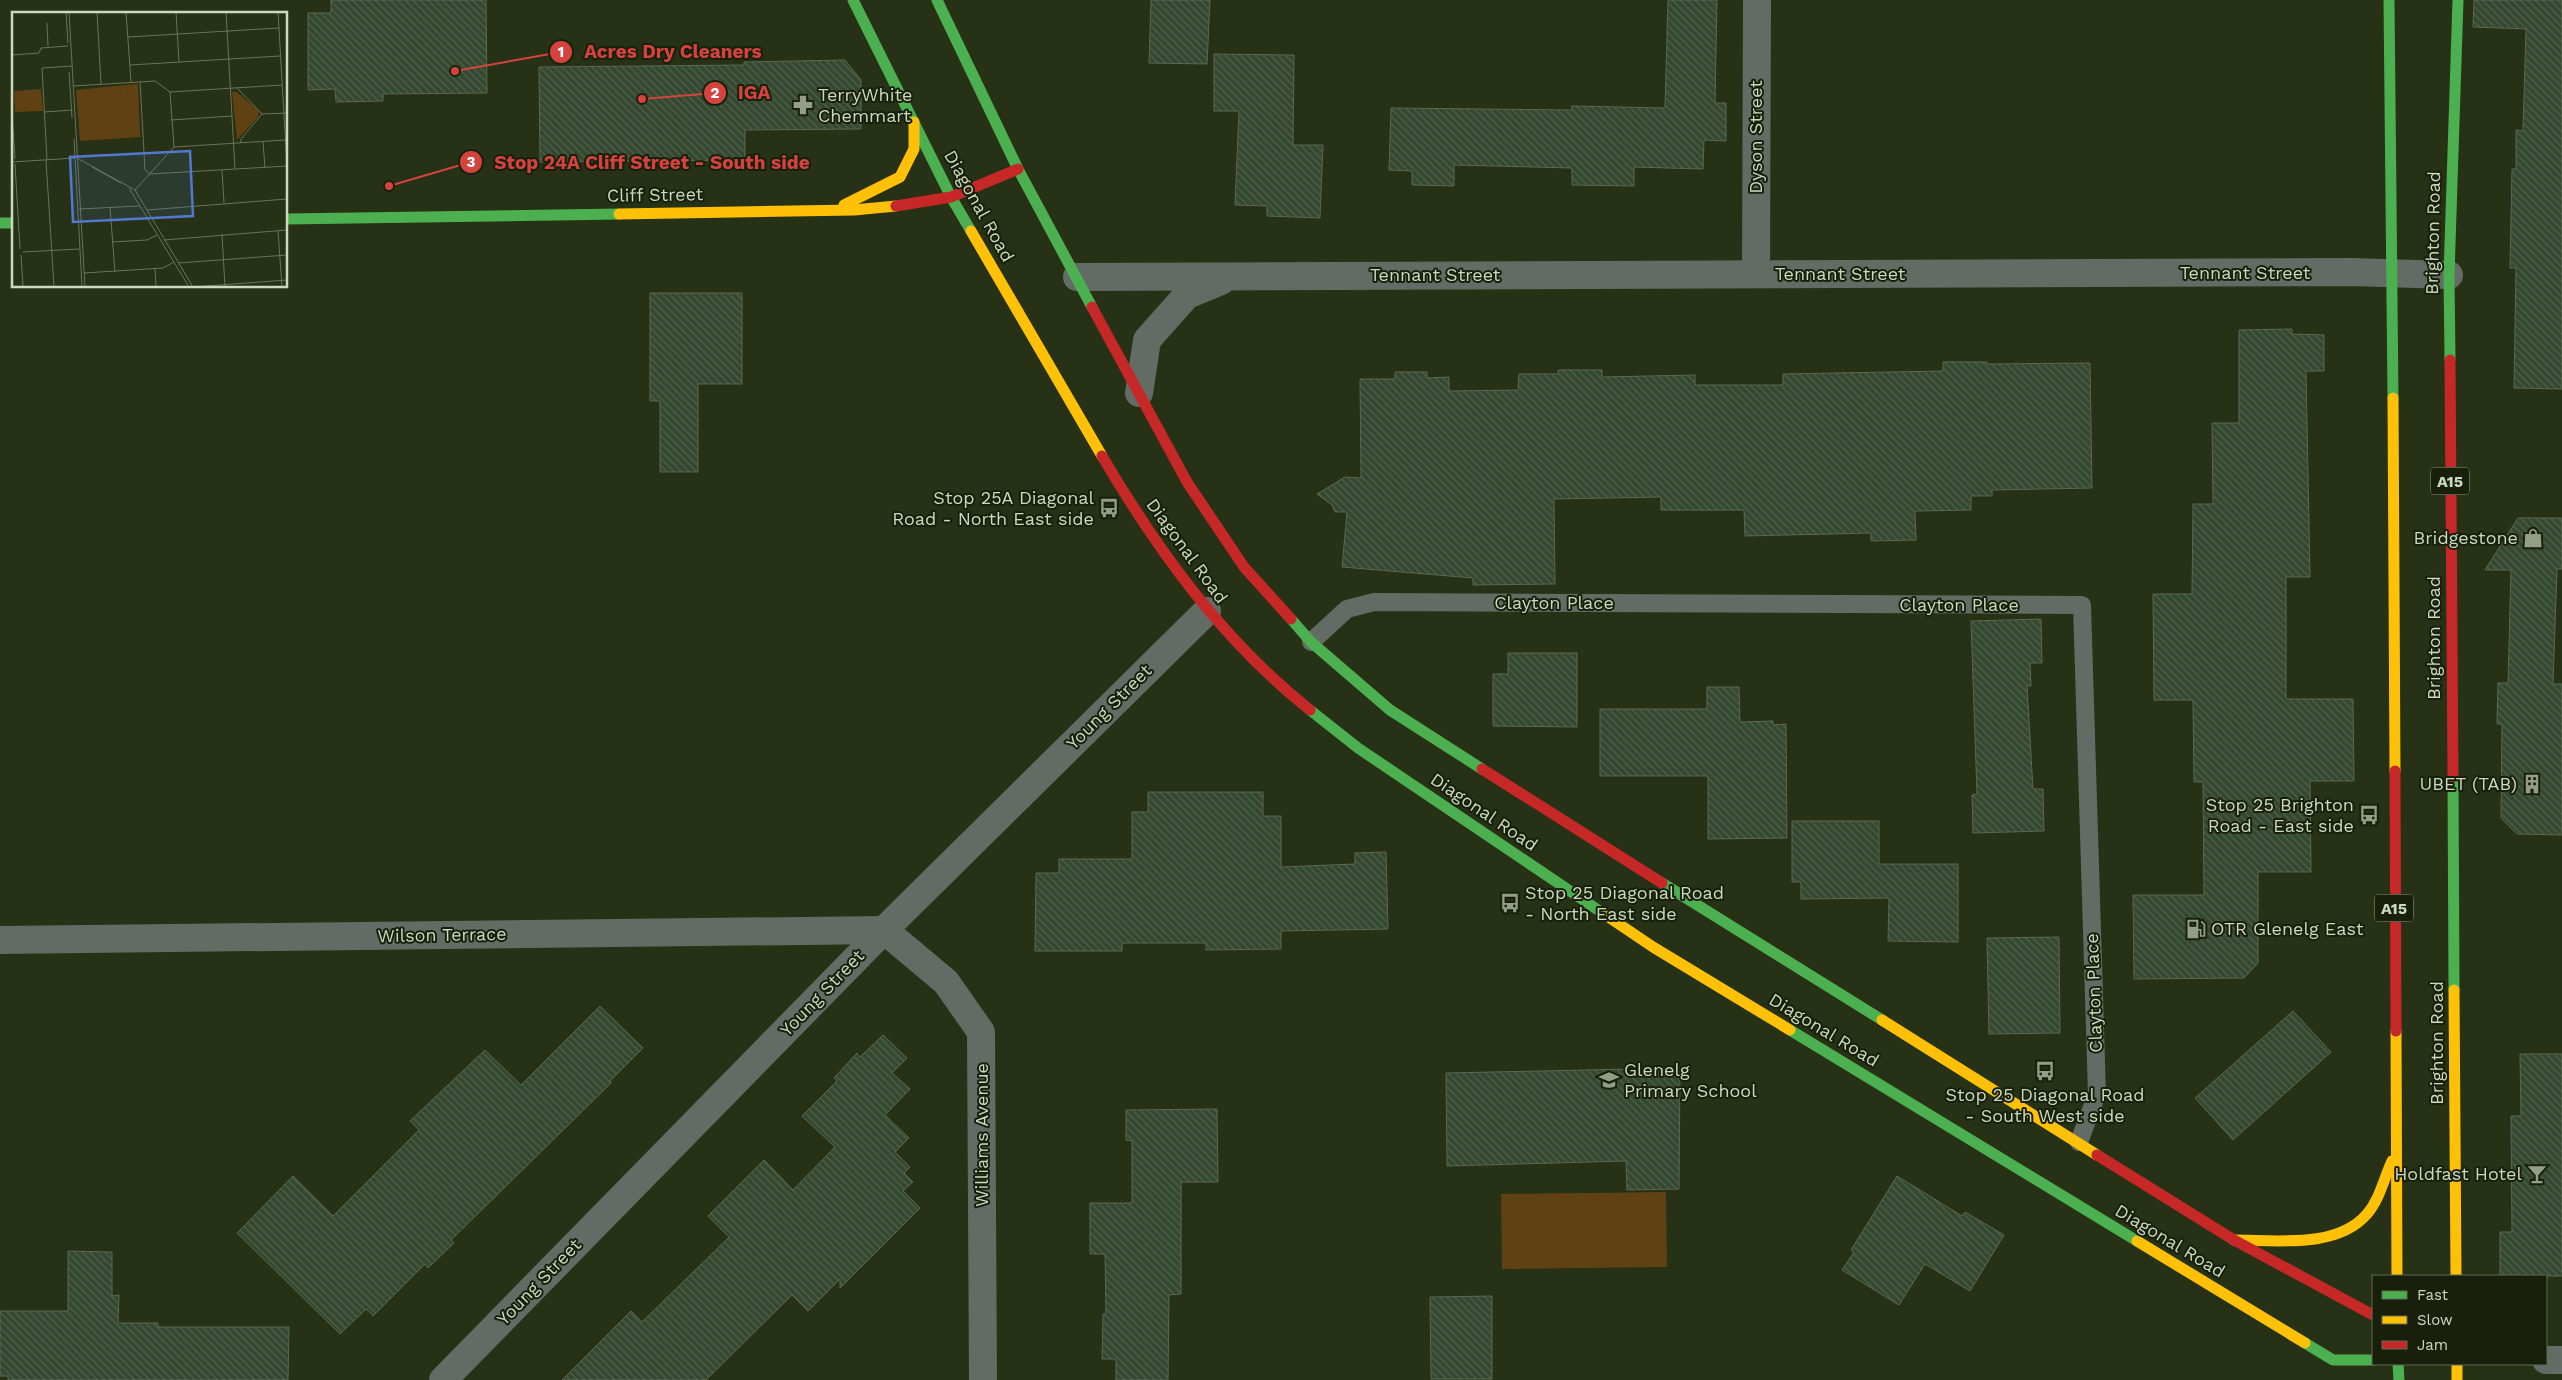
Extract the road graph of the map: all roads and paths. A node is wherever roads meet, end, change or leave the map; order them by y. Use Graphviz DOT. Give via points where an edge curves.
graph roads {
  1 [pos="853,0"];
  2 [pos="937,0"];
  3 [pos="1757,0"];
  4 [pos="2389,0"];
  5 [pos="2458,0"];
  6 [pos="914,122"];
  7 [pos="1018,169"];
  8 [pos="951,197"];
  9 [pos="832,210"];
  10 [pos="288,219"];
  11 [pos="2393,272"];
  12 [pos="1756,274"];
  13 [pos="1077,276"];
  14 [pos="1232,276"];
  15 [pos="2449,276"];
  16 [pos="1139,393"];
  17 [pos="1206,611"];
  18 [pos="1311,642"];
  19 [pos="884,930"];
  20 [pos="0,940"];
  21 [pos="2079,1142"];
  22 [pos="2395,1154"];
  23 [pos="2234,1240"];
  24 [pos="2397,1275"];
  25 [pos="2456,1275"];
  26 [pos="2372,1314"];
  27 [pos="2372,1360"];
  28 [pos="2547,1360"];
  29 [pos="2562,1360"];
  30 [pos="2398,1365"];
  31 [pos="2457,1365"];
  32 [pos="443,1380"];
  33 [pos="983,1380"];
  34 [pos="2399,1380"];
  35 [pos="2457,1380"];
  1 -- 6 [label="main road, Diagonal Road"];
  2 -- 7 [label="main road, Diagonal Road"];
  3 -- 12 [label="street, Dyson Street"];
  4 -- 11 [label="main road, A15"];
  5 -- 15 [label="main road, Brighton Road / A15"];
  6 -- 8 [label="main road, Diagonal Road"];
  6 -- 9 [label="main road" via="914,150 900,177"];
  7 -- 8 [label="main road, Cliff Street"];
  7 -- 13 [label="main road, Diagonal Road"];
  8 -- 9 [label="main road, Cliff Street" via="914,204"];
  8 -- 17 [label="main road, Diagonal Road" via="1140,520"];
  9 -- 10 [label="main road, Cliff Street"];
  11 -- 12 [label="street, Tennant Street"];
  11 -- 15 [label="street, Tennant Street"];
  11 -- 22 [label="main road, A15"];
  12 -- 14 [label="street, Tennant Street"];
  13 -- 14 [label="street, Tennant Street"];
  13 -- 16 [label="main road, Diagonal Road"];
  14 -- 16 [label="street, Tennant Street" via="1187,295 1147,340"];
  15 -- 25 [label="main road, Brighton Road / A15"];
  16 -- 18 [label="main road, Diagonal Road" via="1186,482 1244,567"];
  17 -- 19 [label="street, Young Street"];
  17 -- 27 [label="main road, Diagonal Road" via="1281,687 1358,748 1653,947 2333,1360"];
  18 -- 21 [label="main road, Diagonal Road" via="1390,710"];
  18 -- 21 [label="lane, Clayton Place" via="1347,609 1374,602 2082,606 2097,1094"];
  19 -- 20 [label="street, Wilson Terrace"];
  19 -- 32 [label="street, Young Street"];
  19 -- 33 [label="street, Williams Avenue" via="946,982 981,1032"];
  21 -- 23 [label="main road, Diagonal Road"];
  22 -- 23 [label="main road" via="2368,1213 2354,1226 2318,1238"];
  22 -- 24 [label="main road, A15"];
  23 -- 26 [label="main road, Diagonal Road"];
  28 -- 29 [label="street"];
  30 -- 34 [label="main road"];
  31 -- 35 [label="main road"];
}
